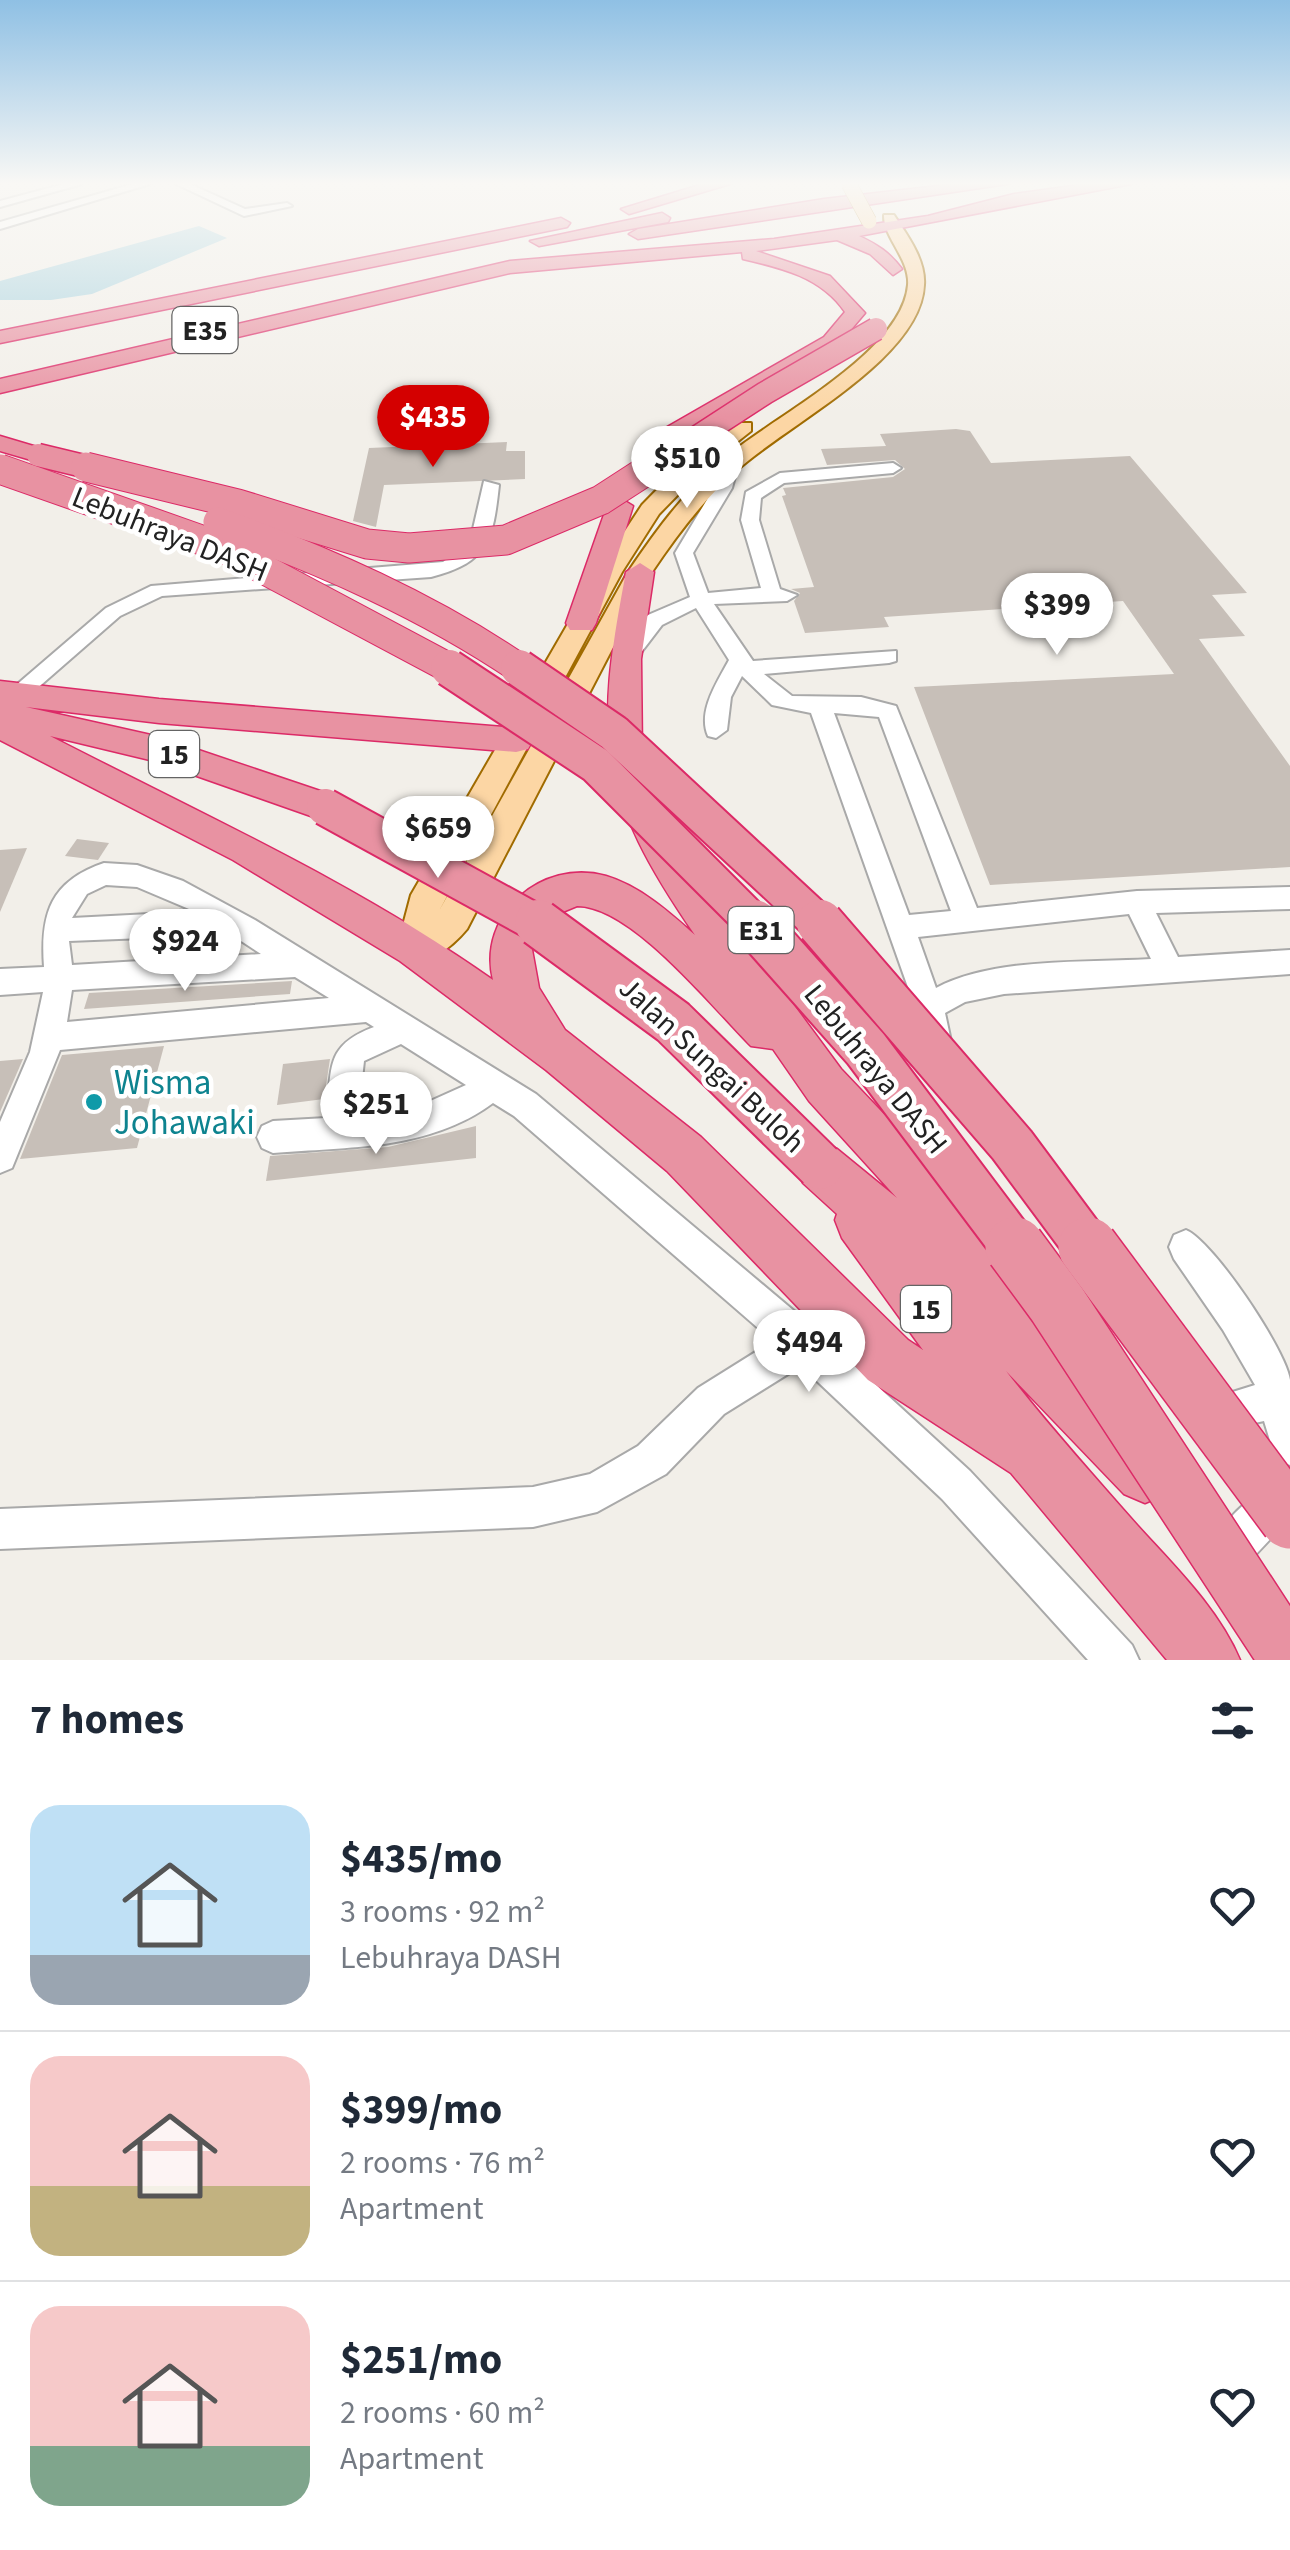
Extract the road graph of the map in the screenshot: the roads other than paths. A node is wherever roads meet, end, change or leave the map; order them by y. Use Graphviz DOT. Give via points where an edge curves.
graph roads {
  1 [pos="376,261"];
  2 [pos="424,261"];
  3 [pos="428,261"];
  4 [pos="505,261"];
  5 [pos="540,261"];
  6 [pos="570,261"];
  7 [pos="775,261"];
  8 [pos="886,261"];
  9 [pos="891,261"];
  10 [pos="910,261"];
  11 [pos="917,261"];
  12 [pos="510,267"];
  13 [pos="915,268"];
  14 [pos="893,270"];
  15 [pos="876,329"];
  16 [pos="0,340"];
  17 [pos="58,348"];
  18 [pos="0,378"];
  19 [pos="0,386"];
  20 [pos="664,440"];
  21 [pos="13,456"];
  22 [pos="730,464"];
  23 [pos="893,468"];
  24 [pos="490,485"];
  25 [pos="620,506"];
  26 [pos="640,572"];
  27 [pos="702,601"];
  28 [pos="581,623"];
  29 [pos="889,656"];
  30 [pos="625,660"];
  31 [pos="746,662"];
  32 [pos="5,705"];
  33 [pos="820,706"];
  34 [pos="716,730"];
  35 [pos="516,740"];
  36 [pos="1290,898"];
  37 [pos="1138,902"];
  38 [pos="218,913"];
  39 [pos="969,922"];
  40 [pos="898,928"];
  41 [pos="56,930"];
  42 [pos="414,948"];
  43 [pos="1290,962"];
  44 [pos="299,964"];
  45 [pos="1169,966"];
  46 [pos="58,981"];
  47 [pos="0,982"];
  48 [pos="370,1008"];
  49 [pos="929,1008"];
  50 [pos="403,1029"];
  51 [pos="50,1038"];
  52 [pos="562,1055"];
  53 [pos="492,1084"];
  54 [pos="825,1085"];
  55 [pos="340,1131"];
  56 [pos="272,1137"];
  57 [pos="1,1157"];
  58 [pos="820,1166"];
  59 [pos="1186,1247"];
  60 [pos="990,1264"];
  61 [pos="803,1343"];
  62 [pos="888,1360"];
  63 [pos="1285,1398"];
  64 [pos="1070,1400"];
  65 [pos="1236,1408"];
  66 [pos="1290,1446"];
  67 [pos="1032,1452"];
  68 [pos="1290,1490"];
  69 [pos="1290,1519"];
  70 [pos="0,1529"];
  71 [pos="1228,1553"];
  72 [pos="1290,1626"];
  73 [pos="1117,1660"];
  74 [pos="1207,1660"];
  75 [pos="1290,1660"];
  1 -- 16 [label="highway"];
  2 -- 16 [label="highway"];
  3 -- 17 [label="highway, E35"];
  4 -- 18 [label="highway, E35"];
  5 -- 12 [label="highway"];
  6 -- 12 [label="highway"];
  7 -- 20 [label="highway" via="838,290 855,313 831,341"];
  8 -- 14 [label="highway"];
  9 -- 14 [label="main road"];
  10 -- 13 [label="main road"];
  11 -- 13 [label="highway"];
  12 -- 19 [label="highway"];
  13 -- 22 [label="main road" via="916,288 899,329"];
  14 -- 15 [label="main road" via="894,297"];
  15 -- 21 [label="highway, bridge" via="765,392 601,500 506,540 440,547 367,544 238,504"];
  15 -- 28 [label="main road" via="696,463 650,510"];
  21 -- 69 [label="highway, Lebuhraya DASH / E31, bridge" via="308,555 463,630 614,732 815,918 1012,1145"];
  21 -- 75 [label="highway, Lebuhraya DASH / E31, bridge" via="224,548 434,658 596,764 769,938 866,1049 1057,1304"];
  22 -- 26 [label="main road" via="673,520"];
  22 -- 27 [label="street" via="684,553"];
  23 -- 27 [label="street" via="780,478 752,496 750,520 780,595"];
  24 -- 32 [label="street" via="484,540 465,559 449,566 158,590 112,612"];
  25 -- 28 [label="highway"];
  26 -- 30 [label="highway"];
  26 -- 42 [label="main road" via="455,918"];
  27 -- 30 [label="street" via="654,620"];
  27 -- 31 [label="street"];
  28 -- 35 [label="main road"];
  29 -- 31 [label="street"];
  30 -- 54 [label="highway" via="625,754 641,813 668,866"];
  31 -- 33 [label="street" via="776,698"];
  31 -- 34 [label="street" via="720,697"];
  32 -- 35 [label="highway"];
  32 -- 42 [label="highway" via="130,794 246,849"];
  32 -- 58 [label="highway, Jalan Sungai Buloh / 15, bridge" via="325,807 450,871 621,979 688,1035"];
  33 -- 39 [label="street" via="888,712"];
  33 -- 40 [label="street"];
  35 -- 42 [label="main road" via="424,905"];
  36 -- 37 [label="street"];
  37 -- 39 [label="street"];
  37 -- 45 [label="street"];
  38 -- 41 [label="street" via="168,924"];
  38 -- 41 [label="street" via="173,885 115,874 86,882 70,896"];
  38 -- 44 [label="street"];
  39 -- 40 [label="street"];
  40 -- 49 [label="street"];
  41 -- 46 [label="street"];
  42 -- 52 [label="highway"];
  43 -- 45 [label="street"];
  44 -- 46 [label="street"];
  44 -- 48 [label="street"];
  45 -- 49 [label="street" via="1004,980 960,990"];
  46 -- 47 [label="street"];
  46 -- 51 [label="street"];
  48 -- 50 [label="street"];
  48 -- 51 [label="street"];
  49 -- 60 [label="street" via="937,1046 1034,1174 995,1189 1007,1215"];
  50 -- 53 [label="street"];
  50 -- 55 [label="street" via="350,1055"];
  51 -- 57 [label="street"];
  52 -- 54 [label="highway" via="532,1021 509,945 546,898 582,886 633,907"];
  52 -- 62 [label="highway" via="684,1154"];
  53 -- 55 [label="street" via="447,1115"];
  53 -- 61 [label="street"];
  54 -- 60 [label="highway"];
  55 -- 56 [label="street"];
  58 -- 64 [label="highway, Jalan Sungai Buloh / 15" via="970,1295"];
  58 -- 67 [label="highway, Jalan Sungai Buloh / 15"];
  59 -- 63 [label="street"];
  60 -- 64 [label="highway" via="1037,1326"];
  61 -- 62 [label="street"];
  61 -- 70 [label="street" via="711,1401 652,1460 597,1492 533,1508"];
  61 -- 73 [label="street" via="956,1485"];
  62 -- 67 [label="highway"];
  63 -- 65 [label="street"];
  63 -- 66 [label="street" via="1283,1433"];
  64 -- 71 [label="highway, Jalan Sungai Buloh / 15"];
  67 -- 74 [label="highway, Jalan Sungai Buloh / 15"];
  68 -- 71 [label="street"];
  71 -- 72 [label="highway, Jalan Sungai Buloh / 15"];
}
